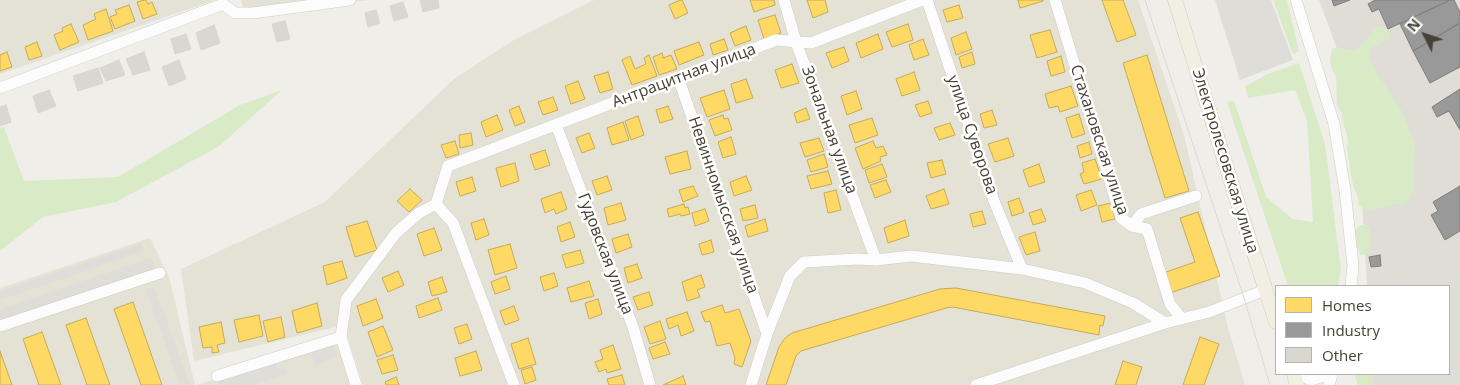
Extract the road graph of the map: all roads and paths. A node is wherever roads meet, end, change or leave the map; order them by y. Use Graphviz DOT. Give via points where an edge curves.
graph roads {
  1 [pos="350,0"];
  2 [pos="784,0"];
  3 [pos="922,0"];
  4 [pos="927,0"];
  5 [pos="1055,0"];
  6 [pos="1175,0"];
  7 [pos="1296,0"];
  8 [pos="223,2"];
  9 [pos="796,42"];
  10 [pos="678,77"];
  11 [pos="0,88"];
  12 [pos="556,125"];
  13 [pos="1196,196"];
  14 [pos="436,204"];
  15 [pos="1132,226"];
  16 [pos="876,260"];
  17 [pos="1022,269"];
  18 [pos="160,273"];
  19 [pos="1351,285"];
  20 [pos="1265,290"];
  21 [pos="1182,319"];
  22 [pos="1275,319"];
  23 [pos="1165,323"];
  24 [pos="0,326"];
  25 [pos="767,334"];
  26 [pos="341,337"];
  27 [pos="1302,375"];
  28 [pos="1324,375"];
  29 [pos="217,376"];
  30 [pos="356,385"];
  31 [pos="514,385"];
  32 [pos="650,385"];
  33 [pos="751,385"];
  34 [pos="976,385"];
  1 -- 8 [label="street" via="253,13 235,13"];
  2 -- 9 [label="street, Зональная улица"];
  3 -- 9 [label="street, Антрацитная улица" via="811,43"];
  4 -- 17 [label="street, улица Суворова" via="994,201"];
  5 -- 15 [label="street, Стахановская улица" via="1121,218"];
  6 -- 20 [label="main road, Электролесовская улица"];
  7 -- 19 [label="street" via="1334,124 1345,190 1353,266"];
  8 -- 11 [label="street"];
  9 -- 10 [label="street, Антрацитная улица" via="776,40"];
  9 -- 16 [label="street, Зональная улица"];
  10 -- 12 [label="street, Антрацитная улица"];
  10 -- 25 [label="street, Невинномысская улица"];
  12 -- 14 [label="street, Антрацитная улица" via="448,166"];
  12 -- 32 [label="street, Гудовская улица" via="633,327"];
  13 -- 15 [label="street" via="1141,214"];
  14 -- 26 [label="street" via="419,213 396,233 346,300"];
  14 -- 31 [label="street" via="453,223"];
  15 -- 21 [label="street, Стахановская улица" via="1147,229 1170,304"];
  16 -- 17 [label="street" via="911,256"];
  16 -- 25 [label="street" via="804,262 790,276"];
  17 -- 23 [label="street" via="1085,283 1134,303"];
  18 -- 24 [label="street"];
  20 -- 21 [label="street"];
  20 -- 22 [label="main road, Электролесовская улица"];
  21 -- 23 [label="street"];
  23 -- 34 [label="street"];
  25 -- 33 [label="street"];
  26 -- 29 [label="street"];
  26 -- 30 [label="street"];
  27 -- 28 [label="street" via="1311,380"];
}
